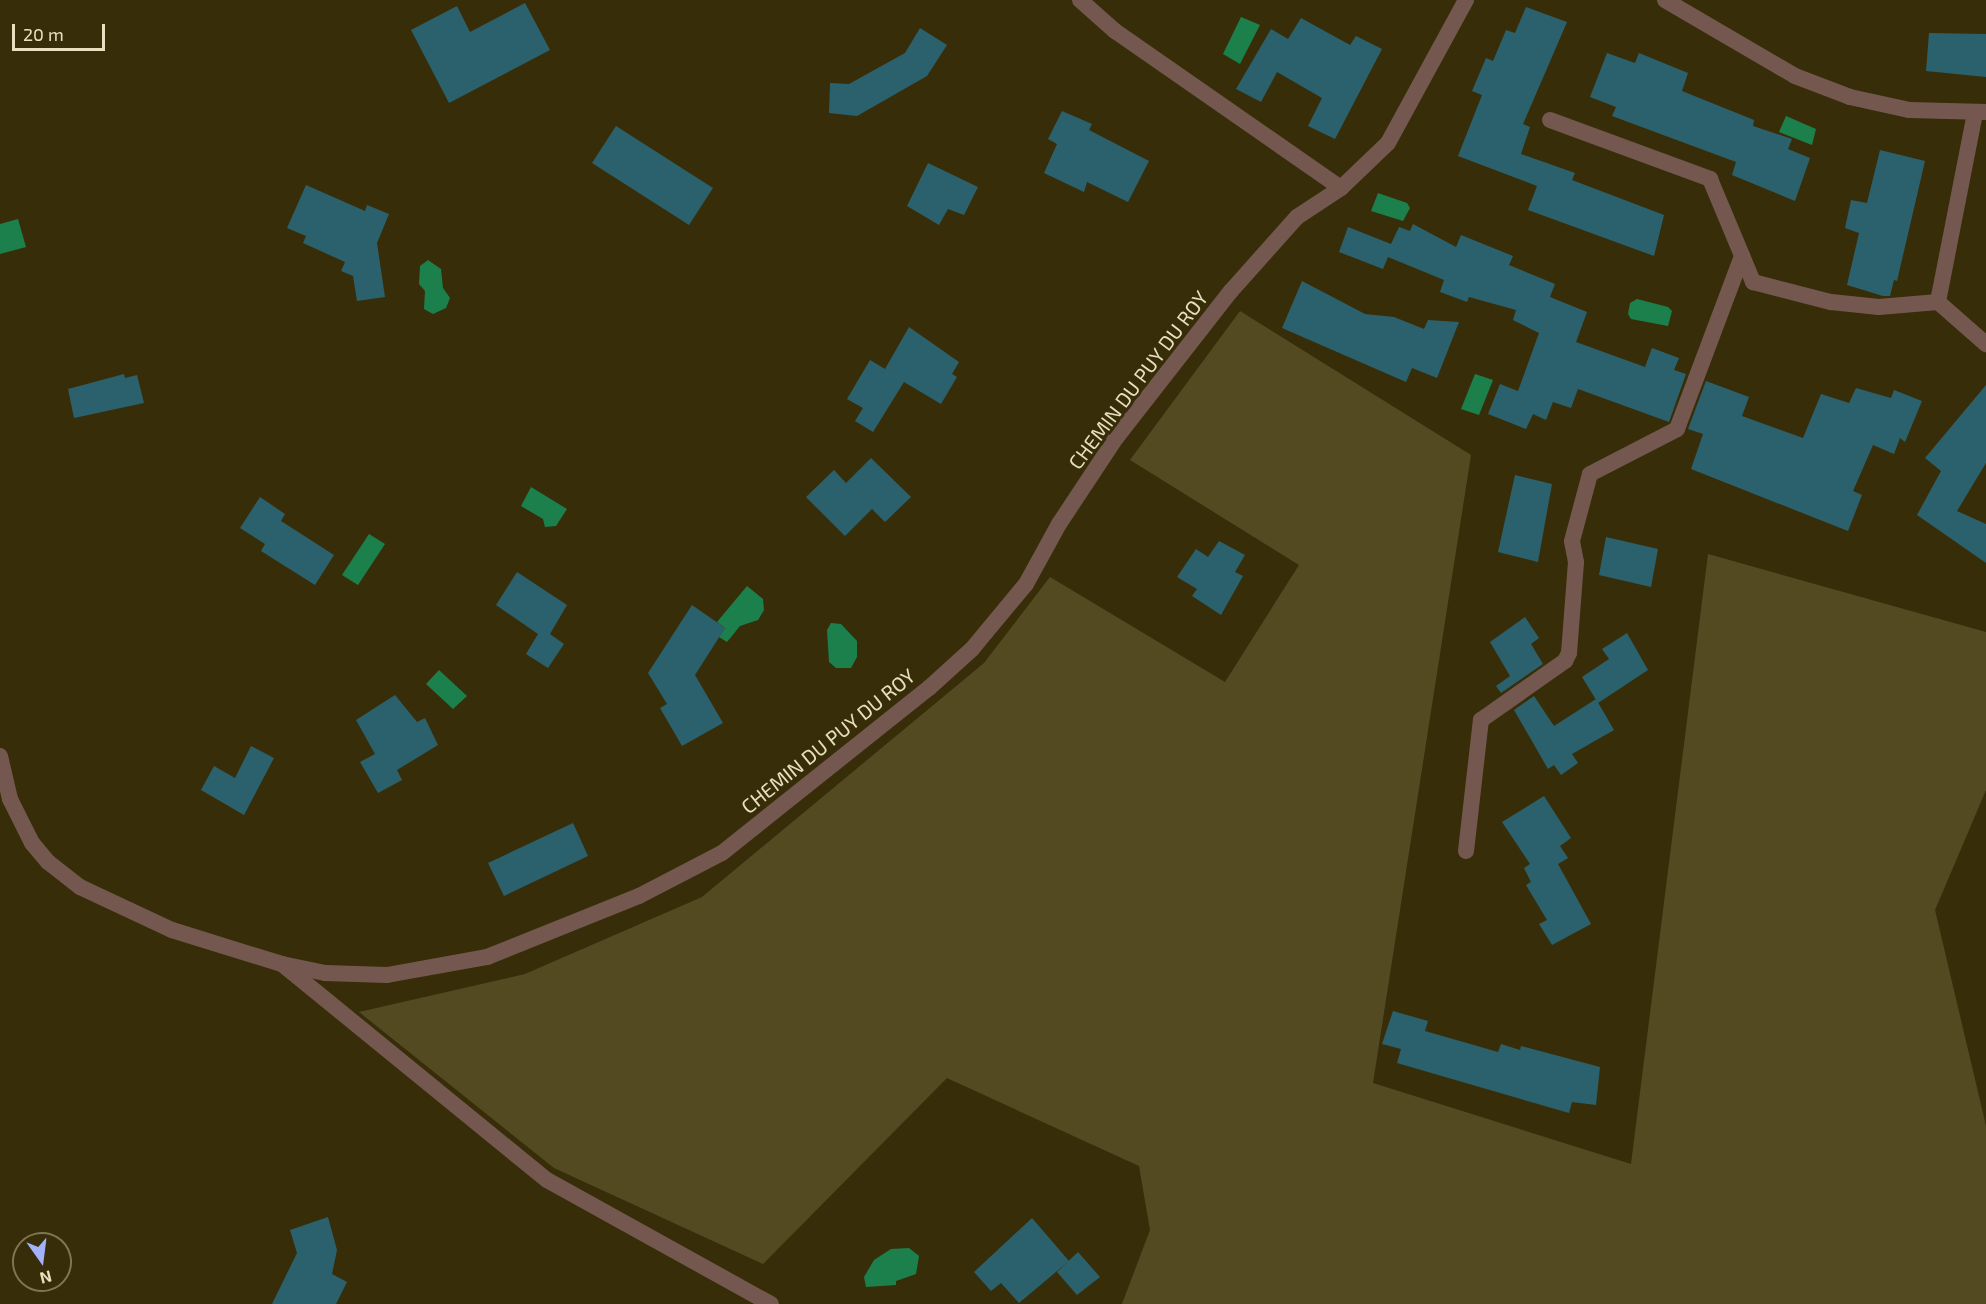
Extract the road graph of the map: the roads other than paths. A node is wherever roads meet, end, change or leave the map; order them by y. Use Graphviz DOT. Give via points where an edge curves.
graph roads {
  1 [pos="1080,0"];
  2 [pos="1466,0"];
  3 [pos="1665,0"];
  4 [pos="1980,112"];
  5 [pos="1550,120"];
  6 [pos="1341,188"];
  7 [pos="1742,256"];
  8 [pos="1938,302"];
  9 [pos="1986,344"];
  10 [pos="0,756"];
  11 [pos="1466,851"];
  12 [pos="282,964"];
  13 [pos="771,1304"];
  1 -- 6 [label="street" via="1152,57"];
  2 -- 6 [label="street, CHEMIN DU PUY DU ROY" via="1388,142"];
  3 -- 4 [label="street" via="1795,76 1850,97 1909,110"];
  4 -- 8 [label="street"];
  5 -- 7 [label="street" via="1710,179"];
  6 -- 12 [label="street, CHEMIN DU PUY DU ROY" via="1298,217 1231,291 1116,438 1059,524 1026,584 972,649 722,853 639,896 487,957 387,975 325,973"];
  7 -- 8 [label="street" via="1753,282 1831,302 1879,307"];
  7 -- 11 [label="street" via="1677,429 1590,474 1572,541 1576,562 1569,653 1565,662 1481,720"];
  8 -- 9 [label="street"];
  10 -- 12 [label="street, CHEMIN DU PUY DU ROY" via="10,800 32,843 48,862 80,887 172,930"];
  12 -- 13 [label="street" via="547,1180"];
}
